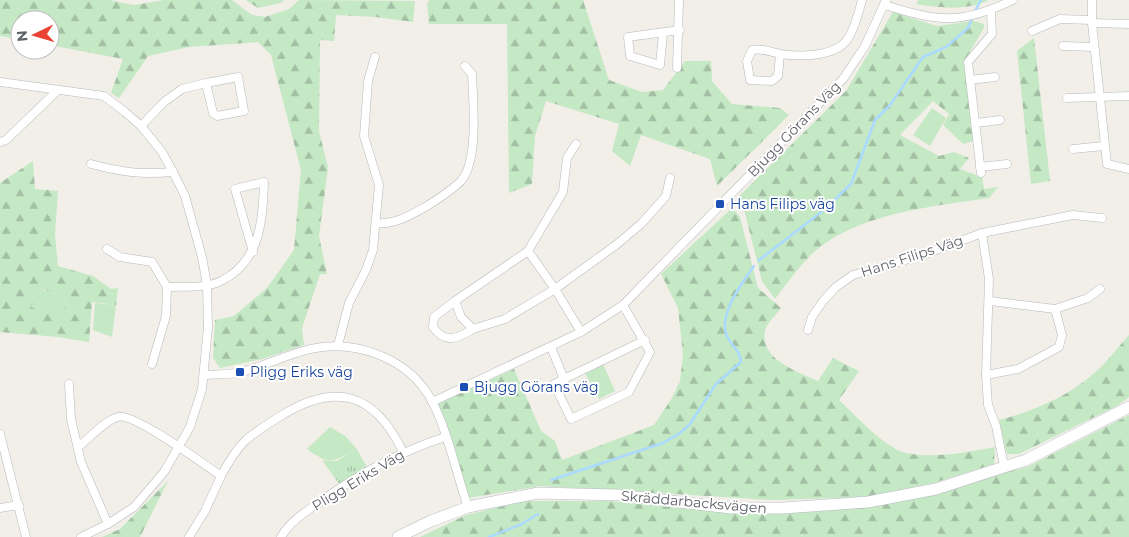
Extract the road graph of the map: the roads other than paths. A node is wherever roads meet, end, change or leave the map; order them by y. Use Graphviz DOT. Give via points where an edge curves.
graph roads {
  1 [pos="680,0"];
  2 [pos="862,0"];
  3 [pos="1013,0"];
  4 [pos="1092,0"];
  5 [pos="885,2"];
  6 [pos="991,11"];
  7 [pos="1092,22"];
  8 [pos="1129,24"];
  9 [pos="680,30"];
  10 [pos="1032,31"];
  11 [pos="663,34"];
  12 [pos="1063,46"];
  13 [pos="1094,47"];
  14 [pos="780,54"];
  15 [pos="375,57"];
  16 [pos="465,66"];
  17 [pos="677,68"];
  18 [pos="995,77"];
  19 [pos="970,80"];
  20 [pos="0,82"];
  21 [pos="206,83"];
  22 [pos="58,90"];
  23 [pos="1098,96"];
  24 [pos="1129,96"];
  25 [pos="1067,98"];
  26 [pos="1000,120"];
  27 [pos="976,123"];
  28 [pos="141,126"];
  29 [pos="0,142"];
  30 [pos="576,144"];
  31 [pos="1104,146"];
  32 [pos="1073,149"];
  33 [pos="91,164"];
  34 [pos="1006,164"];
  35 [pos="1129,169"];
  36 [pos="173,172"];
  37 [pos="670,178"];
  38 [pos="1102,218"];
  39 [pos="376,223"];
  40 [pos="982,233"];
  41 [pos="107,250"];
  42 [pos="528,251"];
  43 [pos="253,252"];
  44 [pos="207,285"];
  45 [pos="168,287"];
  46 [pos="555,289"];
  47 [pos="1100,289"];
  48 [pos="455,301"];
  49 [pos="990,301"];
  50 [pos="623,305"];
  51 [pos="1055,309"];
  52 [pos="473,329"];
  53 [pos="808,330"];
  54 [pos="580,332"];
  55 [pos="645,340"];
  56 [pos="338,345"];
  57 [pos="551,347"];
  58 [pos="152,364"];
  59 [pos="204,375"];
  60 [pos="986,375"];
  61 [pos="564,379"];
  62 [pos="69,384"];
  63 [pos="432,402"];
  64 [pos="1129,407"];
  65 [pos="0,434"];
  66 [pos="445,437"];
  67 [pos="177,446"];
  68 [pos="78,447"];
  69 [pos="403,452"];
  70 [pos="1004,466"];
  71 [pos="221,476"];
  72 [pos="19,505"];
  73 [pos="468,507"];
  74 [pos="0,508"];
  75 [pos="108,524"];
  76 [pos="26,537"];
  77 [pos="81,537"];
  78 [pos="189,537"];
  79 [pos="281,537"];
  80 [pos="398,537"];
  1 -- 9 [label="street"];
  2 -- 14 [label="street" via="846,40 834,50 802,56"];
  3 -- 6 [label="street"];
  4 -- 7 [label="street"];
  5 -- 6 [label="street" via="924,17 950,20"];
  5 -- 50 [label="street, Bjugg Görans Väg" via="865,46 843,79"];
  6 -- 19 [label="street" via="992,34 968,62"];
  7 -- 8 [label="street"];
  7 -- 10 [label="street" via="1060,19"];
  7 -- 13 [label="street"];
  9 -- 11 [label="street"];
  9 -- 17 [label="street"];
  11 -- 11 [label="street" via="628,37 630,56 660,65"];
  12 -- 13 [label="street"];
  13 -- 23 [label="street"];
  14 -- 14 [label="street" via="764,48 752,50 747,61 750,80 772,81 778,76"];
  15 -- 39 [label="street" via="368,81 364,136 379,185"];
  16 -- 39 [label="street" via="472,74 473,152 462,179 410,216 385,224"];
  18 -- 19 [label="street"];
  19 -- 27 [label="street"];
  20 -- 22 [label="street"];
  21 -- 21 [label="street" via="213,113 217,116 244,110 238,76"];
  21 -- 28 [label="street" via="182,89"];
  22 -- 28 [label="street" via="104,96"];
  22 -- 29 [label="street" via="6,140"];
  23 -- 24 [label="street"];
  23 -- 25 [label="street"];
  23 -- 31 [label="street"];
  26 -- 27 [label="street"];
  27 -- 34 [label="street" via="981,170"];
  28 -- 36 [label="street"];
  30 -- 42 [label="street" via="567,158 563,192"];
  31 -- 32 [label="street"];
  31 -- 35 [label="street" via="1107,164"];
  33 -- 36 [label="street" via="124,173"];
  36 -- 44 [label="street" via="185,196 196,232"];
  37 -- 46 [label="street" via="666,196 642,224"];
  38 -- 40 [label="street, Hans Filips Väg" via="1073,215"];
  39 -- 56 [label="street" via="374,250 350,303"];
  40 -- 49 [label="street, Hans Filips Väg" via="990,279"];
  40 -- 53 [label="street, Hans Filips Väg" via="852,275 823,300"];
  41 -- 45 [label="street" via="120,257 152,262"];
  42 -- 46 [label="street"];
  42 -- 48 [label="street"];
  43 -- 43 [label="street" via="235,189 264,182 262,230"];
  43 -- 44 [label="street" via="231,274"];
  44 -- 45 [label="street"];
  44 -- 59 [label="street"];
  45 -- 58 [label="street" via="166,316"];
  46 -- 52 [label="street" via="505,319"];
  46 -- 54 [label="street"];
  47 -- 51 [label="street" via="1088,298"];
  48 -- 52 [label="street" via="462,317"];
  48 -- 52 [label="street" via="434,317 433,327 440,337 447,339"];
  49 -- 51 [label="street"];
  49 -- 60 [label="street, Hans Filips Väg"];
  50 -- 54 [label="street, Bjugg Görans Väg"];
  50 -- 55 [label="street"];
  51 -- 60 [label="street" via="1062,335 1059,347 1018,369"];
  54 -- 57 [label="street, Bjugg Görans Väg"];
  55 -- 61 [label="street"];
  55 -- 61 [label="street" via="650,352 629,392 571,419 554,384"];
  56 -- 59 [label="street" via="303,351 240,372"];
  56 -- 63 [label="street" via="388,359 405,370"];
  57 -- 61 [label="street"];
  57 -- 63 [label="street, Bjugg Görans Väg"];
  59 -- 67 [label="street" via="190,427"];
  60 -- 70 [label="street, Hans Filips Väg" via="988,405"];
  62 -- 68 [label="street" via="71,419"];
  63 -- 66 [label="street"];
  64 -- 70 [label="street, Skräddarbacksvägen" via="1026,460"];
  65 -- 72 [label="street"];
  66 -- 69 [label="street, Pligg Eriks Väg"];
  66 -- 73 [label="street"];
  67 -- 68 [label="street" via="121,416 110,420"];
  67 -- 71 [label="street"];
  67 -- 75 [label="street" via="164,472 134,507"];
  68 -- 75 [label="street" via="81,462"];
  69 -- 71 [label="street" via="377,413 364,404 336,396 317,398 300,404 254,432 235,449"];
  69 -- 79 [label="street, Pligg Eriks Väg" via="345,484 299,517"];
  70 -- 73 [label="street, Skräddarbacksvägen" via="936,489 859,503 731,508 619,495 538,493"];
  71 -- 78 [label="street"];
  72 -- 74 [label="street"];
  72 -- 76 [label="street"];
  73 -- 80 [label="street, Skräddarbacksvägen"];
  75 -- 77 [label="street"];
}
